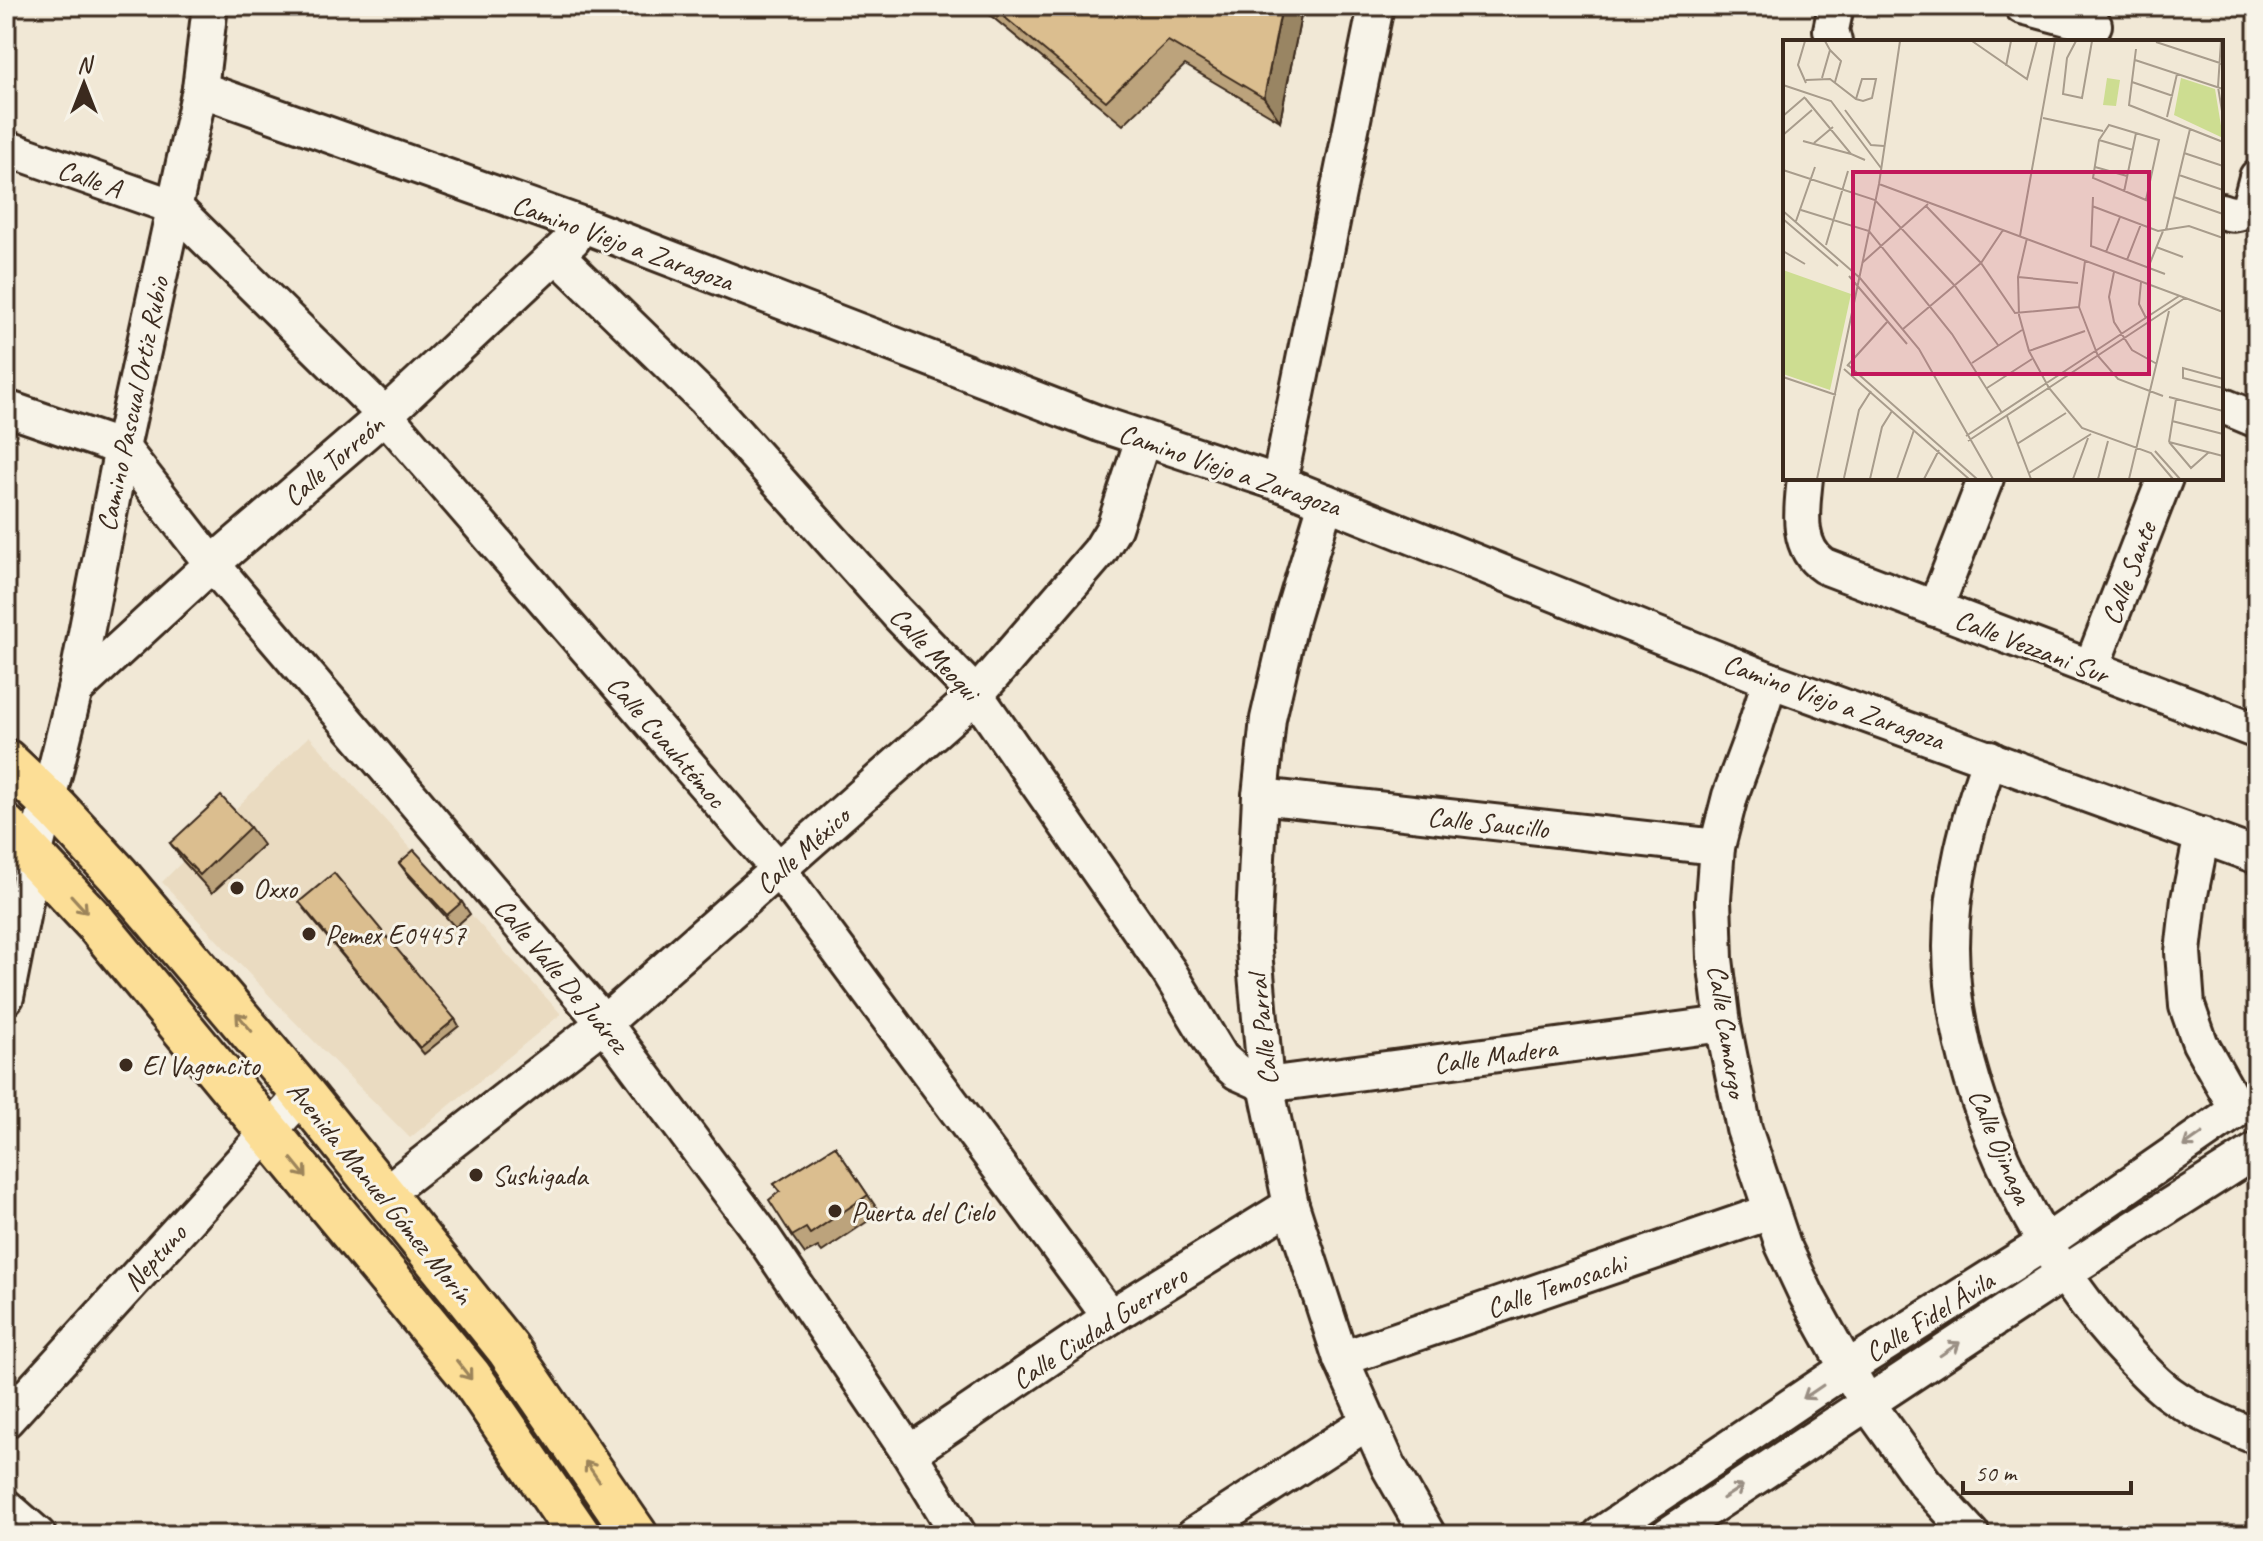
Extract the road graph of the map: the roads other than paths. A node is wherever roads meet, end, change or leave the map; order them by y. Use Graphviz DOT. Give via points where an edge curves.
graph roads {
  1 [pos="210,6"];
  2 [pos="1376,6"];
  3 [pos="1836,6"];
  4 [pos="2022,6"];
  5 [pos="2094,24"];
  6 [pos="1834,40"];
  7 [pos="200,89"];
  8 [pos="6,148"];
  9 [pos="2257,177"];
  10 [pos="174,207"];
  11 [pos="2223,212"];
  12 [pos="586,226"];
  13 [pos="557,255"];
  14 [pos="2223,406"];
  15 [pos="6,408"];
  16 [pos="385,415"];
  17 [pos="2257,420"];
  18 [pos="1143,439"];
  19 [pos="122,448"];
  20 [pos="1805,480"];
  21 [pos="1985,480"];
  22 [pos="2164,480"];
  23 [pos="1279,483"];
  24 [pos="1326,502"];
  25 [pos="212,564"];
  26 [pos="1935,609"];
  27 [pos="2091,668"];
  28 [pos="1770,680"];
  29 [pos="75,690"];
  30 [pos="976,695"];
  31 [pos="2256,727"];
  32 [pos="1990,758"];
  33 [pos="6,761"];
  34 [pos="1260,796"];
  35 [pos="48,802"];
  36 [pos="2202,835"];
  37 [pos="20,842"];
  38 [pos="1717,847"];
  39 [pos="2257,856"];
  40 [pos="779,870"];
  41 [pos="6,997"];
  42 [pos="604,1023"];
  43 [pos="1723,1024"];
  44 [pos="1266,1085"];
  45 [pos="303,1094"];
  46 [pos="2247,1102"];
  47 [pos="269,1130"];
  48 [pos="2257,1150"];
  49 [pos="383,1195"];
  50 [pos="1291,1205"];
  51 [pos="1770,1212"];
  52 [pos="2045,1243"];
  53 [pos="2064,1273"];
  54 [pos="1110,1317"];
  55 [pos="1341,1359"];
  56 [pos="1847,1368"];
  57 [pos="1868,1404"];
  58 [pos="6,1420"];
  59 [pos="1368,1422"];
  60 [pos="2257,1437"];
  61 [pos="909,1453"];
  62 [pos="6,1507"];
  63 [pos="38,1535"];
  64 [pos="579,1535"];
  65 [pos="636,1535"];
  66 [pos="959,1535"];
  67 [pos="1194,1535"];
  68 [pos="1428,1535"];
  69 [pos="1600,1535"];
  70 [pos="1668,1535"];
  71 [pos="1972,1535"];
  1 -- 7 [label="street, Camino Pascual Ortiz Rubio"];
  2 -- 23 [label="street"];
  3 -- 6 [label="street"];
  4 -- 5 [label="street"];
  7 -- 10 [label="street, Camino Pascual Ortiz Rubio"];
  7 -- 12 [label="street, Camino Viejo a Zaragoza"];
  8 -- 10 [label="street, Calle A"];
  9 -- 11 [label="street" via="2249,208 2239,214"];
  10 -- 16 [label="street, Calle Cuauhtémoc"];
  10 -- 19 [label="street, Camino Pascual Ortiz Rubio"];
  12 -- 13 [label="street, Calle Torreón"];
  12 -- 18 [label="street, Camino Viejo a Zaragoza"];
  13 -- 16 [label="street, Calle Torreón"];
  13 -- 30 [label="street, Calle Meoqui" via="704,398"];
  14 -- 17 [label="street"];
  15 -- 19 [label="street"];
  16 -- 25 [label="street, Calle Torreón"];
  16 -- 40 [label="street, Calle Cuauhtémoc"];
  18 -- 23 [label="street, Camino Viejo a Zaragoza"];
  18 -- 30 [label="street, Calle México" via="1119,517 1100,551"];
  19 -- 25 [label="street, Calle Valle De Juárez"];
  19 -- 29 [label="street, Camino Pascual Ortiz Rubio"];
  20 -- 26 [label="street, Calle Vezzani Sur" via="1803,527 1816,561"];
  21 -- 26 [label="street"];
  22 -- 27 [label="street, Calle Sante"];
  23 -- 24 [label="street, Camino Viejo a Zaragoza"];
  24 -- 28 [label="street, Camino Viejo a Zaragoza"];
  24 -- 34 [label="street, Calle Parral" via="1268,719"];
  25 -- 29 [label="street, Calle Torreón"];
  25 -- 42 [label="street, Calle Valle De Juárez"];
  26 -- 27 [label="street, Calle Vezzani Sur"];
  27 -- 31 [label="street, Calle Vezzani Sur"];
  28 -- 32 [label="street, Camino Viejo a Zaragoza"];
  28 -- 38 [label="street, Calle Camargo"];
  29 -- 35 [label="street, Camino Pascual Ortiz Rubio"];
  30 -- 40 [label="street, Calle México"];
  30 -- 44 [label="street, Calle Meoqui" via="1169,972 1221,1058"];
  32 -- 36 [label="street, Camino Viejo a Zaragoza"];
  32 -- 52 [label="street, Calle Ojinaga" via="1961,850 1953,898 1956,1011 1995,1145"];
  33 -- 35 [label="main road, Avenida Manuel Gómez Morín"];
  34 -- 38 [label="street, Calle Saucillo"];
  34 -- 44 [label="street, Calle Parral" via="1253,940"];
  35 -- 37 [label="street, Camino Pascual Ortiz Rubio"];
  45 -- 35 [label="main road, Avenida Manuel Gómez Morín, one-way" via="132,891"];
  36 -- 39 [label="street, Camino Viejo a Zaragoza"];
  36 -- 46 [label="street" via="2183,952 2187,1006 2200,1043"];
  37 -- 41 [label="street, Camino Pascual Ortiz Rubio"];
  37 -- 47 [label="main road, Avenida Manuel Gómez Morín, one-way" via="95,922"];
  38 -- 43 [label="street, Calle Camargo" via="1715,959"];
  40 -- 42 [label="street, Calle México"];
  40 -- 54 [label="street, Calle Cuauhtémoc"];
  42 -- 49 [label="street, Calle México"];
  42 -- 61 [label="street, Calle Valle De Juárez" via="759,1231"];
  43 -- 44 [label="street, Calle Madera"];
  43 -- 51 [label="street, Calle Camargo" via="1744,1129"];
  44 -- 50 [label="street, Calle Parral"];
  45 -- 47 [label="street, Neptuno"];
  45 -- 49 [label="main road, Avenida Manuel Gómez Morín"];
  46 -- 52 [label="street, Calle Fidel Ávila, one-way"];
  47 -- 58 [label="street, Neptuno"];
  47 -- 64 [label="main road, Avenida Manuel Gómez Morín, one-way" via="470,1376"];
  48 -- 53 [label="street, Calle Fidel Ávila"];
  65 -- 49 [label="main road, Avenida Manuel Gómez Morín, one-way" via="508,1349"];
  50 -- 54 [label="street, Calle Ciudad Guerrero"];
  50 -- 55 [label="street, Calle Parral"];
  51 -- 55 [label="street, Calle Temosachi"];
  51 -- 56 [label="street, Calle Camargo" via="1807,1296"];
  52 -- 53 [label="street, Calle Ojinaga"];
  52 -- 56 [label="street, Calle Fidel Ávila"];
  57 -- 53 [label="street, Calle Fidel Ávila, one-way"];
  53 -- 60 [label="street, Calle Ojinaga" via="2095,1317 2170,1394"];
  54 -- 61 [label="street, Calle Ciudad Guerrero"];
  55 -- 59 [label="street, Calle Parral"];
  56 -- 57 [label="street, Calle Camargo"];
  56 -- 69 [label="street, Calle Fidel Ávila, one-way"];
  70 -- 57 [label="street, Calle Fidel Ávila, one-way"];
  57 -- 71 [label="street" via="1924,1482"];
  59 -- 67 [label="street"];
  59 -- 68 [label="street, Calle Parral"];
  61 -- 66 [label="street, Calle Valle De Juárez"];
  62 -- 63 [label="street"];
}
